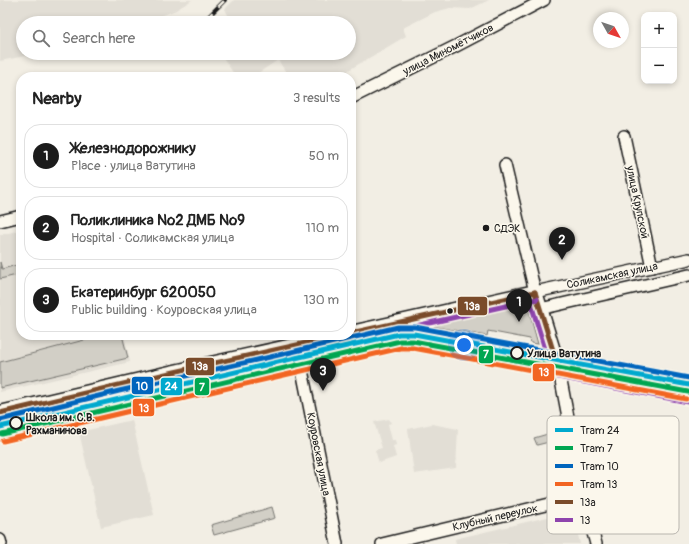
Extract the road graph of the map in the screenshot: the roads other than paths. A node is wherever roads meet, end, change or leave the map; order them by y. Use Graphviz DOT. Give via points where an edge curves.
graph roads {
  1 [pos="544,0"];
  2 [pos="356,96"];
  3 [pos="624,136"];
  4 [pos="505,165"];
  5 [pos="16,217"];
  6 [pos="0,221"];
  7 [pos="689,259"];
  8 [pos="652,267"];
  9 [pos="689,275"];
  10 [pos="535,292"];
  11 [pos="540,309"];
  12 [pos="356,332"];
  13 [pos="319,340"];
  14 [pos="301,365"];
  15 [pos="558,370"];
  16 [pos="689,395"];
  17 [pos="0,413"];
  18 [pos="567,416"];
  19 [pos="0,435"];
  20 [pos="547,505"];
  21 [pos="593,534"];
  22 [pos="0,540"];
  23 [pos="1,544"];
  24 [pos="337,544"];
  25 [pos="382,544"];
  26 [pos="596,544"];
  1 -- 2 [label="street, улица Миномётчиков"];
  3 -- 8 [label="street, улица Крупской"];
  4 -- 10 [label="street"];
  5 -- 6 [label="street"];
  7 -- 8 [label="street, Соликамская улица"];
  8 -- 10 [label="street, Соликамская улица"];
  9 -- 11 [label="street, Соликамская улица"];
  10 -- 11 [label="main road"];
  10 -- 12 [label="main road"];
  11 -- 15 [label="main road"];
  13 -- 17 [label="main road"];
  14 -- 15 [label="street" via="394,344 412,344"];
  14 -- 19 [label="street"];
  14 -- 24 [label="street, Коуровская улица"];
  15 -- 16 [label="main road"];
  15 -- 18 [label="street"];
  20 -- 25 [label="street, Клубный переулок"];
  21 -- 26 [label="street"];
  22 -- 23 [label="street"];
}
